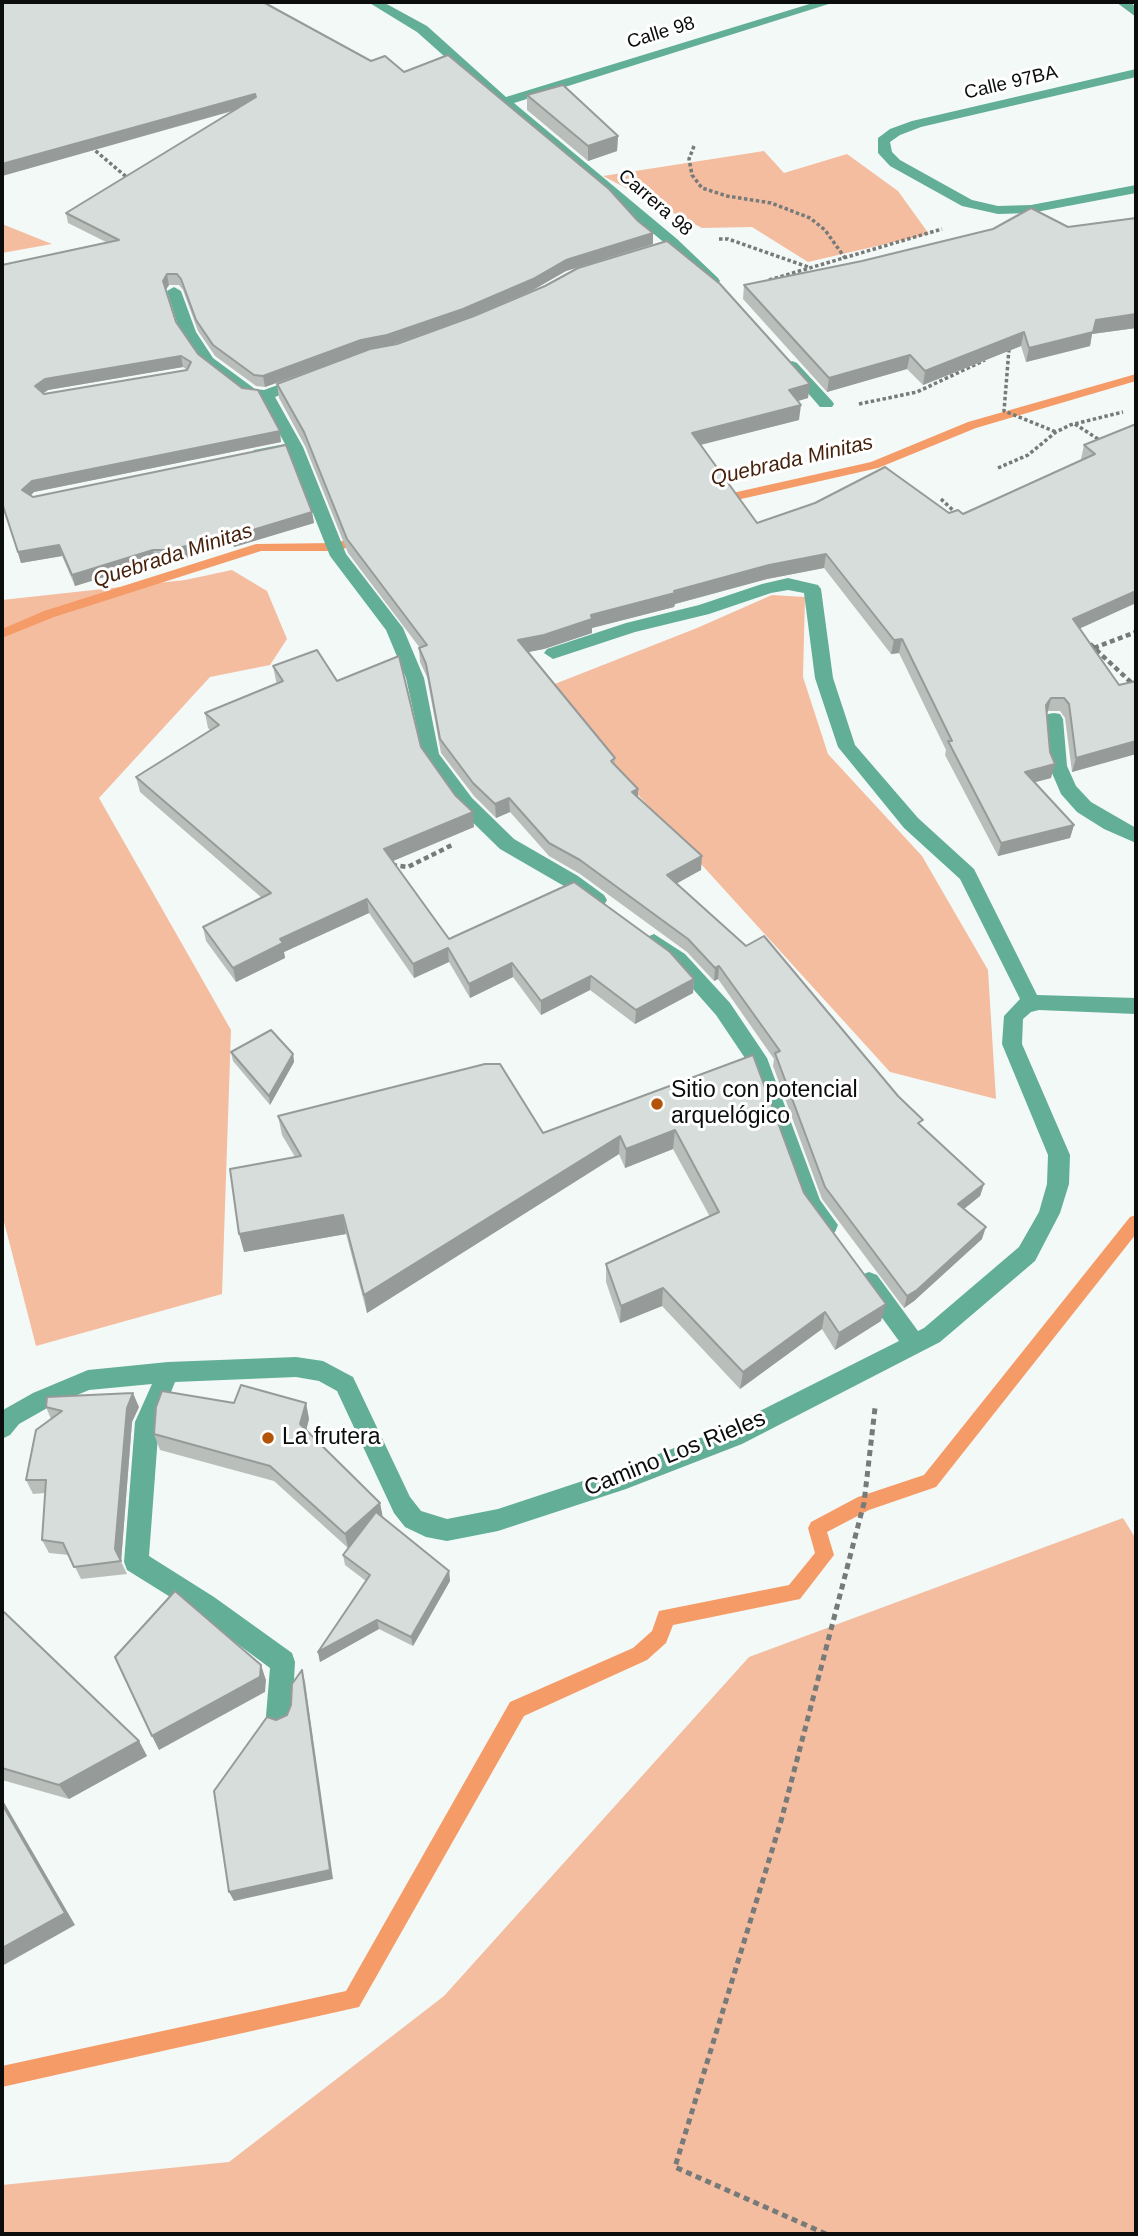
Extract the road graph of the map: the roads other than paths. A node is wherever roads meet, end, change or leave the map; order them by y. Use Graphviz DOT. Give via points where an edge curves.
graph roads {
  1 [pos="374,2"];
  2 [pos="829,2"];
  3 [pos="1122,2"];
  4 [pos="1136,13"];
  5 [pos="1136,73"];
  6 [pos="504,102"];
  7 [pos="1136,189"];
  8 [pos="720,288"];
  9 [pos="174,292"];
  10 [pos="785,358"];
  11 [pos="317,376"];
  12 [pos="266,394"];
  13 [pos="826,404"];
  14 [pos="295,447"];
  15 [pos="240,458"];
  16 [pos="553,653"];
  17 [pos="1054,719"];
  18 [pos="1136,836"];
  19 [pos="614,912"];
  20 [pos="635,928"];
  21 [pos="1032,1004"];
  22 [pos="1136,1006"];
  23 [pos="835,1236"];
  24 [pos="858,1268"];
  25 [pos="914,1343"];
  26 [pos="168,1372"];
  27 [pos="2,1428"];
  28 [pos="279,1716"];
  1 -- 6 [label="street, Carrera 98" via="422,29"];
  2 -- 6 [label="street, Calle 98"];
  3 -- 4 [label="street"];
  5 -- 7 [label="street, Calle 97BA" via="917,124 883,141 885,153 907,170 967,203 998,210 1031,209"];
  6 -- 8 [label="street, Carrera 98"];
  9 -- 12 [label="street" via="188,332 206,361 251,394"];
  10 -- 13 [label="street"];
  11 -- 12 [label="street"];
  12 -- 14 [label="street"];
  14 -- 15 [label="street"];
  14 -- 19 [label="street" via="338,556 394,628 415,678 430,755 465,803 506,844"];
  16 -- 21 [label="street" via="768,588 788,584 812,589 824,678 848,747 911,823 967,874"];
  17 -- 18 [label="street" via="1058,766 1068,789 1084,807"];
  20 -- 23 [label="street" via="678,959 723,1009 760,1064 811,1204"];
  21 -- 22 [label="street"];
  21 -- 25 [label="street, Camino Los Rieles" via="1014,1016 1010,1030 1059,1155 1058,1184 1049,1213 1027,1254 932,1335"];
  24 -- 25 [label="street"];
  25 -- 26 [label="street, Camino Los Rieles" via="722,1441 498,1520 447,1530 426,1527 402,1505 345,1384 323,1371 296,1367"];
  26 -- 27 [label="street, Camino Los Rieles" via="88,1380 41,1400 11,1417"];
  26 -- 28 [label="street" via="147,1422 136,1562 283,1662"];
}
